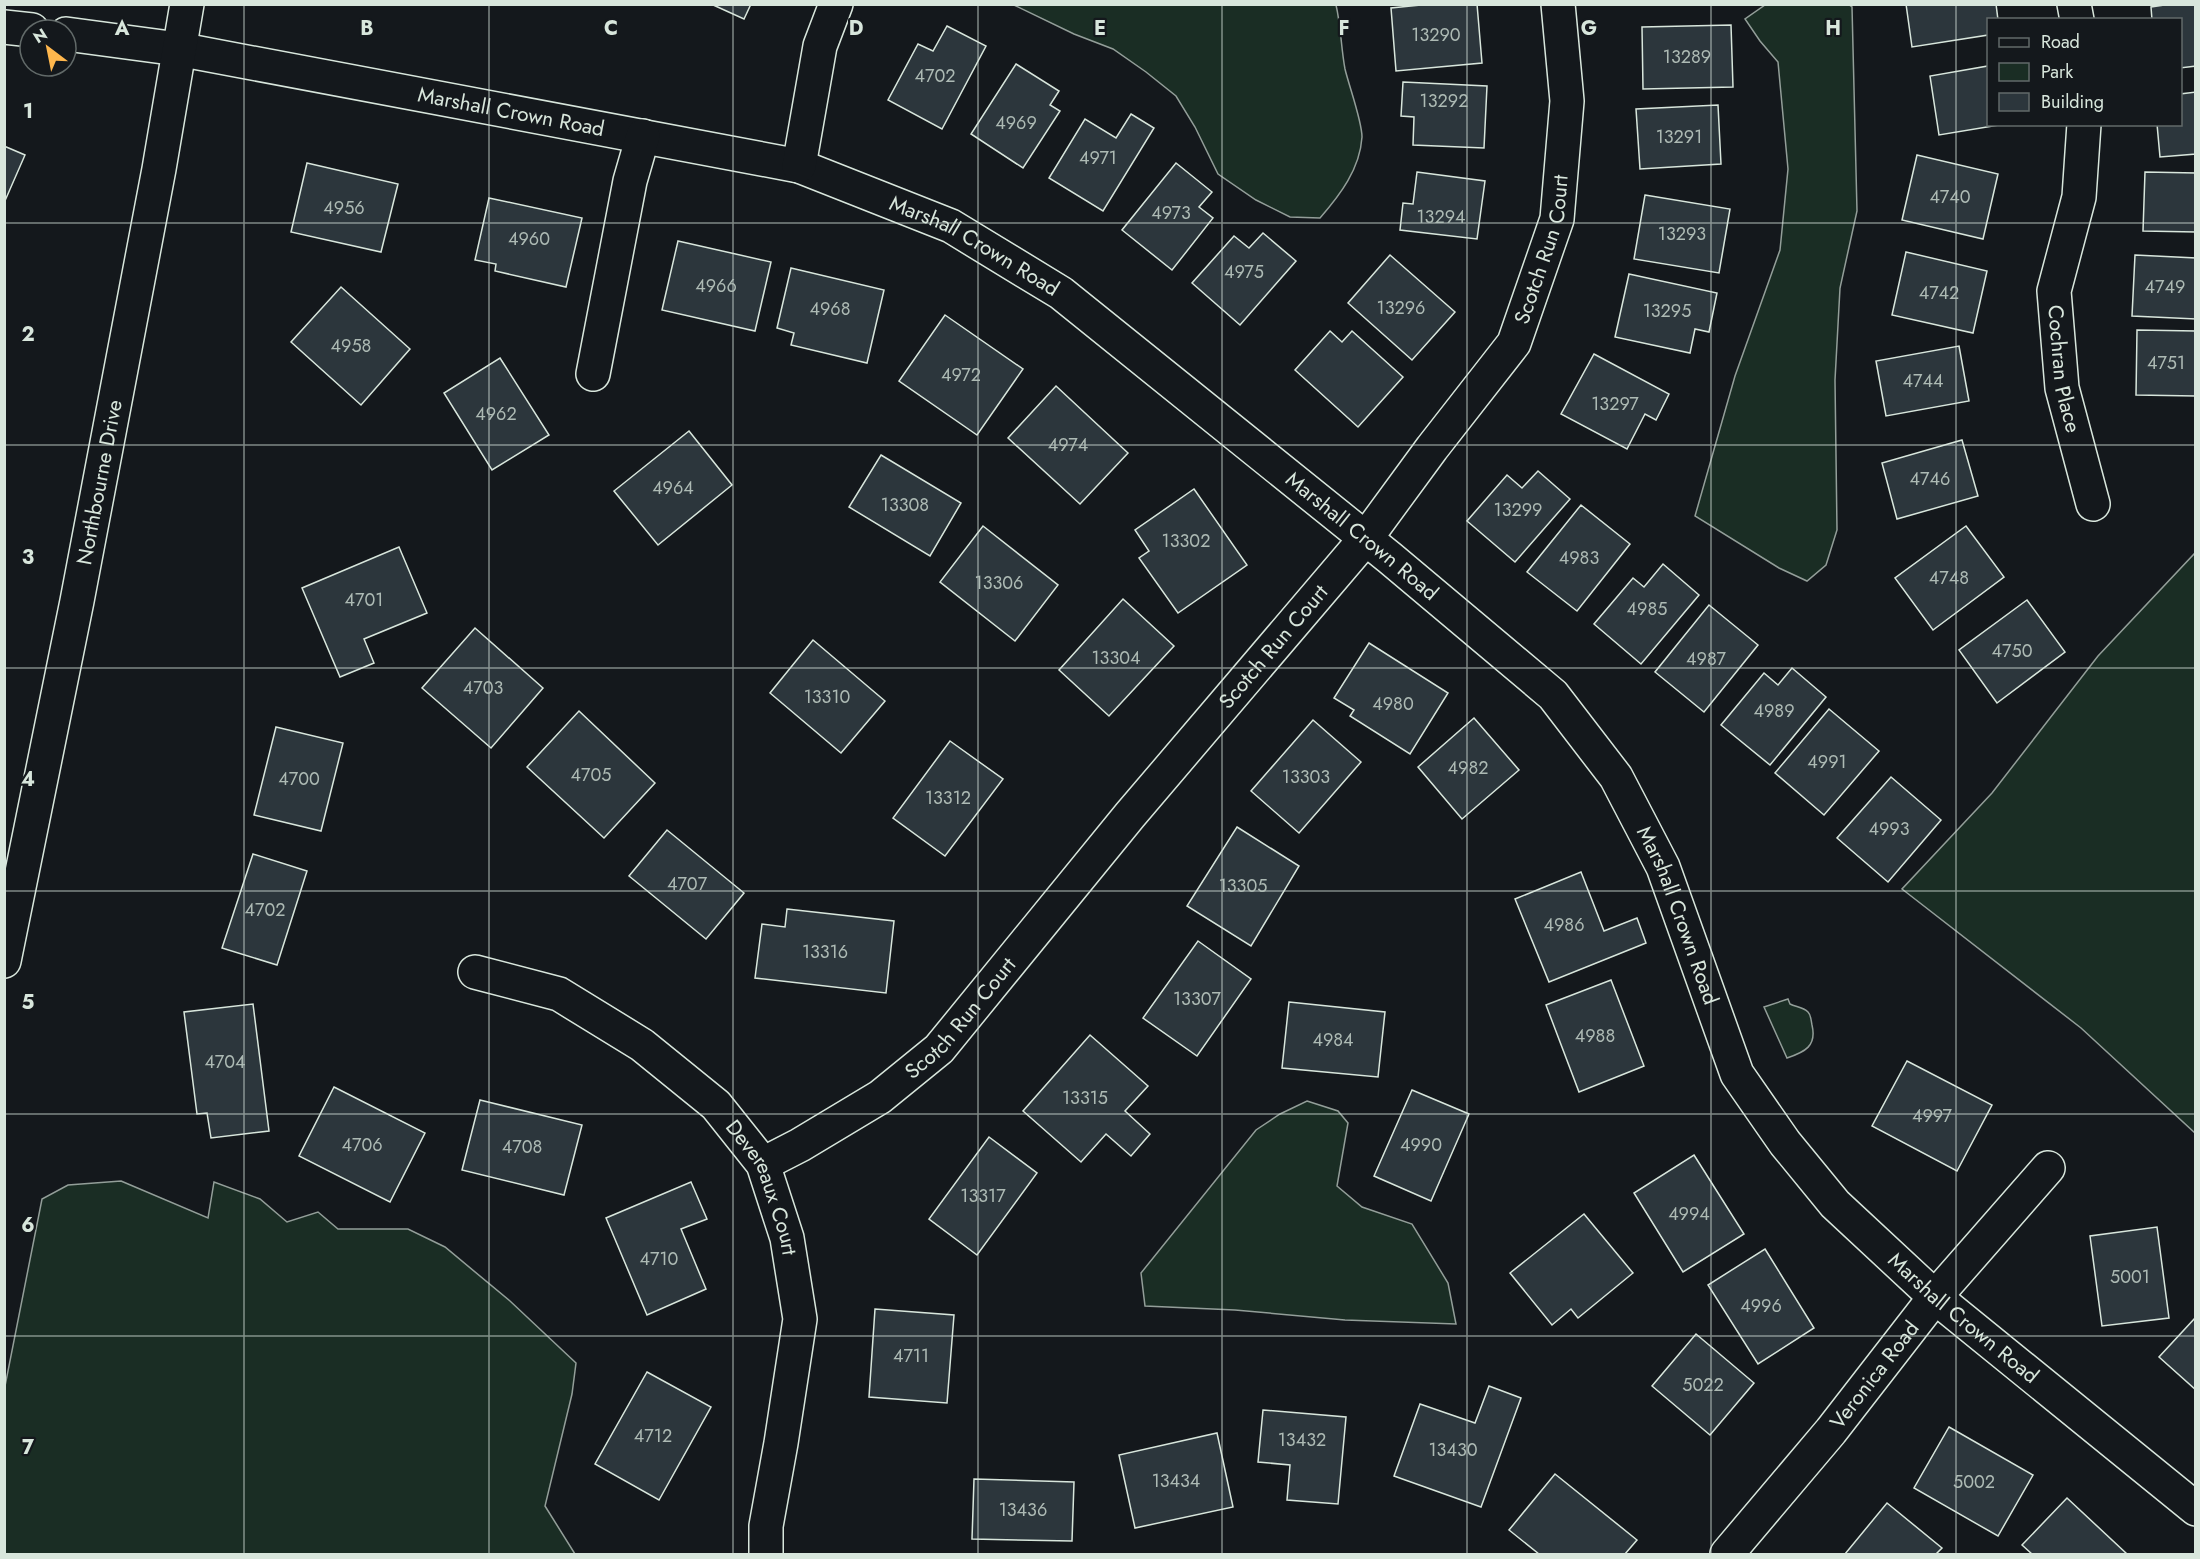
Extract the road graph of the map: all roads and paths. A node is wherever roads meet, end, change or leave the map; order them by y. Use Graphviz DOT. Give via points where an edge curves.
graph roads {
  1 [pos="187,4"];
  2 [pos="836,4"];
  3 [pos="1558,4"];
  4 [pos="78,36"];
  5 [pos="178,49"];
  6 [pos="2084,126"];
  7 [pos="643,136"];
  8 [pos="800,166"];
  9 [pos="593,374"];
  10 [pos="2093,504"];
  11 [pos="1366,538"];
  12 [pos="4,961"];
  13 [pos="475,972"];
  14 [pos="763,1164"];
  15 [pos="2048,1168"];
  16 [pos="1935,1297"];
  17 [pos="2196,1509"];
  18 [pos="766,1554"];
  19 [pos="1727,1554"];
  1 -- 5 [label="street, Northbourne Drive"];
  2 -- 8 [label="street" via="820,46"];
  3 -- 11 [label="street, Scotch Run Court" via="1567,101 1557,219 1514,343"];
  4 -- 5 [label="street, Marshall Crown Road"];
  5 -- 7 [label="street, Marshall Crown Road"];
  5 -- 12 [label="street, Northbourne Drive" via="155,192"];
  6 -- 10 [label="street, Cochran Place" via="2079,197 2054,291 2062,388"];
  7 -- 8 [label="street, Marshall Crown Road"];
  7 -- 9 [label="street" via="630,181"];
  8 -- 11 [label="street, Marshall Crown Road" via="951,226 1062,293"];
  11 -- 14 [label="street, Scotch Run Court" via="1138,806 939,1049 880,1097"];
  11 -- 16 [label="street, Marshall Crown Road" via="1553,695 1616,777 1663,867 1737,1074 1785,1143 1835,1204"];
  13 -- 14 [label="street, Devereaux Court" via="559,994 642,1045 716,1105"];
  14 -- 18 [label="street, Devereaux Court" via="787,1238 800,1319 766,1526"];
  15 -- 16 [label="street, Veronica Road"];
  16 -- 17 [label="street, Marshall Crown Road"];
  16 -- 19 [label="street, Veronica Road" via="1831,1431"];
}
